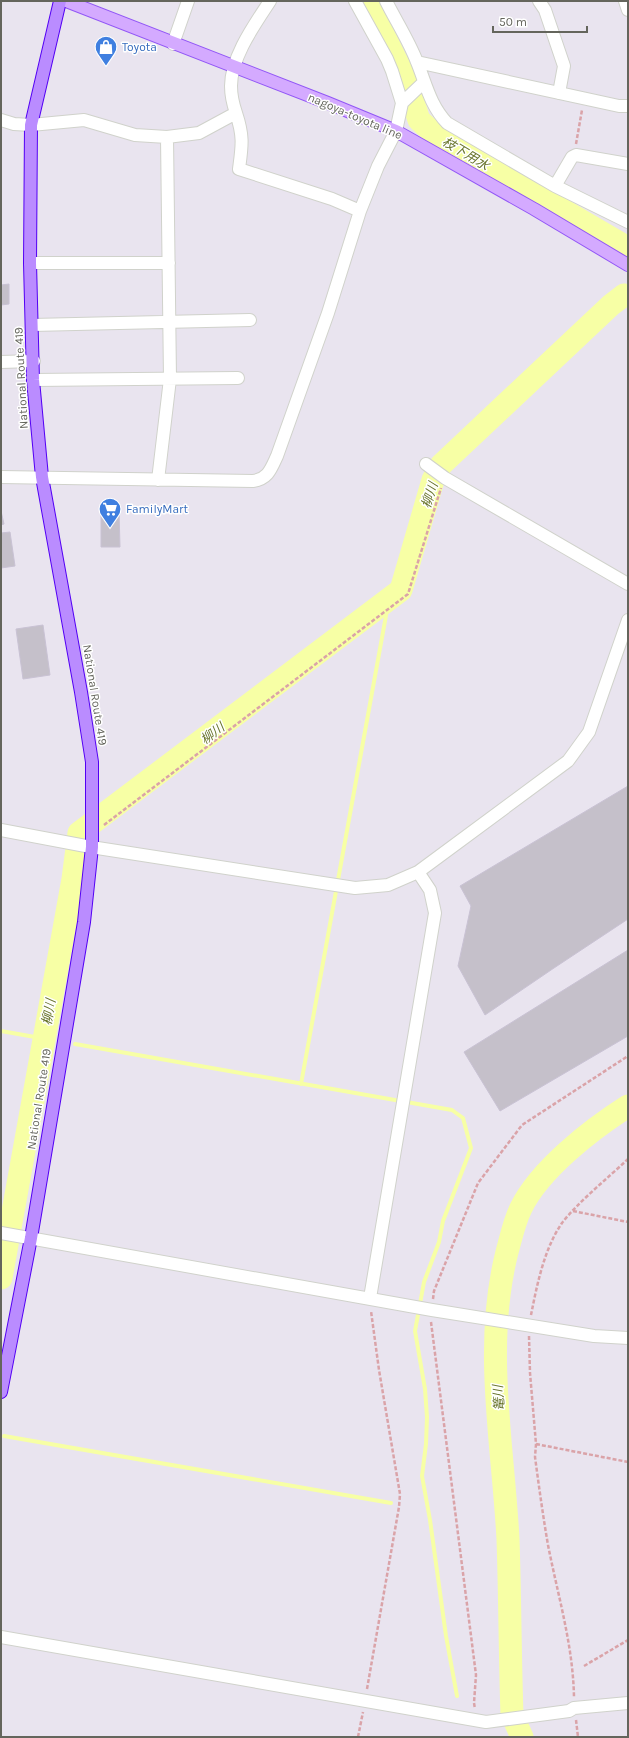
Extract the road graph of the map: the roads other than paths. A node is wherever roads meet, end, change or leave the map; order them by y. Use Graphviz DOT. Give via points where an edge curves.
graph roads {
  1 [pos="60,1"];
  2 [pos="66,1"];
  3 [pos="188,1"];
  4 [pos="270,1"];
  5 [pos="355,1"];
  6 [pos="386,1"];
  7 [pos="539,1"];
  8 [pos="625,1"];
  9 [pos="628,10"];
  10 [pos="173,44"];
  11 [pos="417,62"];
  12 [pos="234,67"];
  13 [pos="420,86"];
  14 [pos="559,93"];
  15 [pos="403,102"];
  16 [pos="628,106"];
  17 [pos="236,113"];
  18 [pos="1,120"];
  19 [pos="31,125"];
  20 [pos="396,131"];
  21 [pos="167,137"];
  22 [pos="628,164"];
  23 [pos="556,186"];
  24 [pos="360,211"];
  25 [pos="628,222"];
  26 [pos="30,263"];
  27 [pos="168,263"];
  28 [pos="628,265"];
  29 [pos="250,320"];
  30 [pos="170,322"];
  31 [pos="32,325"];
  32 [pos="34,361"];
  33 [pos="1,362"];
  34 [pos="238,378"];
  35 [pos="170,379"];
  36 [pos="33,380"];
  37 [pos="426,464"];
  38 [pos="1,476"];
  39 [pos="42,477"];
  40 [pos="158,480"];
  41 [pos="628,584"];
  42 [pos="628,620"];
  43 [pos="623,647"];
  44 [pos="1,830"];
  45 [pos="91,847"];
  46 [pos="418,872"];
  47 [pos="1,1233"];
  48 [pos="25,1237"];
  49 [pos="370,1298"];
  50 [pos="628,1338"];
  51 [pos="1,1392"];
  52 [pos="1,1637"];
  53 [pos="628,1703"];
  1 -- 19 [label="highway, National Route 419"];
  2 -- 10 [label="main road, nagoya-toyota line"];
  3 -- 10 [label="street"];
  4 -- 12 [label="street" via="252,28"];
  5 -- 15 [label="street" via="390,65"];
  6 -- 11 [label="street"];
  7 -- 14 [label="street" via="545,10 564,66"];
  8 -- 9 [label="street"];
  10 -- 12 [label="main road, nagoya-toyota line"];
  11 -- 13 [label="street"];
  11 -- 14 [label="street"];
  12 -- 17 [label="street" via="231,85"];
  12 -- 20 [label="main road, nagoya-toyota line"];
  13 -- 15 [label="street"];
  13 -- 23 [label="street" via="447,123"];
  14 -- 16 [label="street"];
  15 -- 20 [label="street"];
  17 -- 21 [label="street" via="199,133"];
  17 -- 24 [label="street" via="243,139 239,170 332,199"];
  18 -- 19 [label="street"];
  19 -- 21 [label="street" via="84,120 135,134"];
  19 -- 26 [label="highway, National Route 419"];
  20 -- 24 [label="street" via="378,166"];
  20 -- 28 [label="main road, nagoya-toyota line"];
  21 -- 27 [label="street"];
  22 -- 23 [label="street" via="578,155 572,157"];
  23 -- 25 [label="street"];
  24 -- 40 [label="street" via="328,312 269,474 265,478 253,481"];
  26 -- 27 [label="street"];
  26 -- 31 [label="highway, National Route 419"];
  27 -- 30 [label="street"];
  29 -- 30 [label="street"];
  30 -- 31 [label="street"];
  30 -- 35 [label="street"];
  31 -- 32 [label="highway, National Route 419"];
  32 -- 33 [label="street"];
  32 -- 36 [label="highway, National Route 419"];
  34 -- 35 [label="street"];
  35 -- 36 [label="street"];
  35 -- 40 [label="street"];
  36 -- 39 [label="highway, National Route 419"];
  37 -- 41 [label="street" via="444,478"];
  38 -- 39 [label="street"];
  39 -- 40 [label="street"];
  39 -- 45 [label="highway, National Route 419" via="90,754"];
  42 -- 43 [label="street"];
  43 -- 46 [label="street" via="589,732 568,761"];
  44 -- 45 [label="street"];
  45 -- 46 [label="street" via="355,888 388,885"];
  45 -- 48 [label="highway, National Route 419" via="84,922"];
  46 -- 49 [label="street" via="430,890 435,913"];
  47 -- 48 [label="street"];
  48 -- 49 [label="street"];
  48 -- 51 [label="highway, National Route 419"];
  49 -- 50 [label="street" via="594,1336"];
  52 -- 53 [label="street" via="481,1721"];
}
